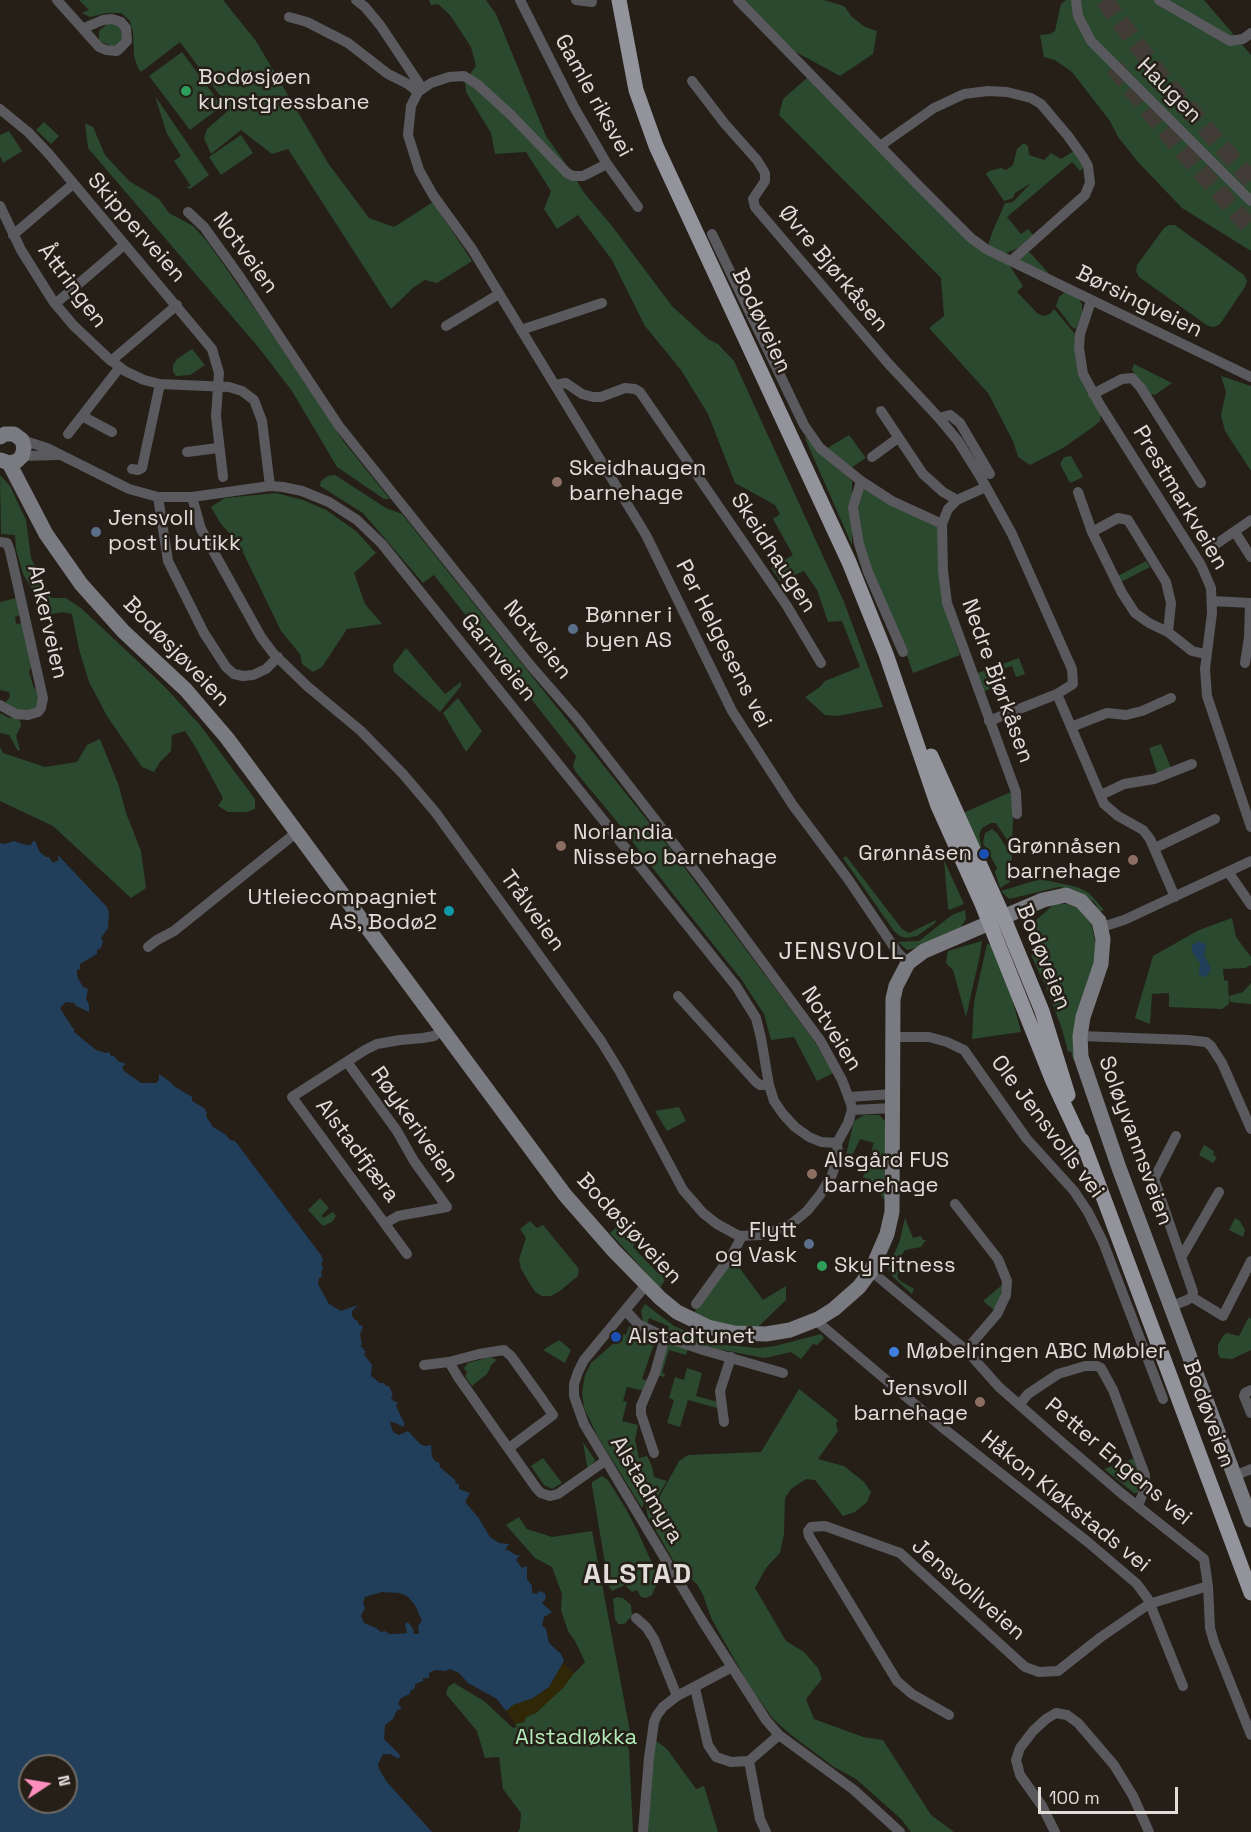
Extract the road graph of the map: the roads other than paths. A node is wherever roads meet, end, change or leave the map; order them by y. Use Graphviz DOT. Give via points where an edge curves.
graph roads {
  1 [pos="57,0"];
  2 [pos="356,0"];
  3 [pos="521,0"];
  4 [pos="576,0"];
  5 [pos="619,0"];
  6 [pos="738,0"];
  7 [pos="1076,0"];
  8 [pos="1159,0"];
  9 [pos="592,2"];
  10 [pos="289,17"];
  11 [pos="84,28"];
  12 [pos="1251,33"];
  13 [pos="692,81"];
  14 [pos="420,90"];
  15 [pos="0,110"];
  16 [pos="880,146"];
  17 [pos="607,164"];
  18 [pos="73,184"];
  19 [pos="1251,201"];
  20 [pos="0,206"];
  21 [pos="638,207"];
  22 [pos="188,212"];
  23 [pos="712,234"];
  24 [pos="13,235"];
  25 [pos="124,244"];
  26 [pos="1011,261"];
  27 [pos="499,294"];
  28 [pos="1091,301"];
  29 [pos="55,303"];
  30 [pos="602,303"];
  31 [pos="177,305"];
  32 [pos="446,326"];
  33 [pos="521,330"];
  34 [pos="116,364"];
  35 [pos="1250,375"];
  36 [pos="160,384"];
  37 [pos="555,385"];
  38 [pos="219,386"];
  39 [pos="1093,394"];
  40 [pos="881,411"];
  41 [pos="82,416"];
  42 [pos="939,418"];
  43 [pos="112,432"];
  44 [pos="8,433"];
  45 [pos="68,434"];
  46 [pos="898,438"];
  47 [pos="218,448"];
  48 [pos="187,452"];
  49 [pos="61,455"];
  50 [pos="872,457"];
  51 [pos="13,459"];
  52 [pos="132,469"];
  53 [pos="990,474"];
  54 [pos="223,477"];
  55 [pos="861,481"];
  56 [pos="1202,483"];
  57 [pos="270,486"];
  58 [pos="986,487"];
  59 [pos="1078,492"];
  60 [pos="158,497"];
  61 [pos="192,497"];
  62 [pos="957,500"];
  63 [pos="1251,520"];
  64 [pos="942,524"];
  65 [pos="1092,532"];
  66 [pos="1235,532"];
  67 [pos="0,542"];
  68 [pos="1212,547"];
  69 [pos="1251,557"];
  70 [pos="1212,601"];
  71 [pos="1250,604"];
  72 [pos="1168,632"];
  73 [pos="903,652"];
  74 [pos="1205,654"];
  75 [pos="278,657"];
  76 [pos="821,663"];
  77 [pos="1245,663"];
  78 [pos="1057,694"];
  79 [pos="1171,698"];
  80 [pos="0,705"];
  81 [pos="989,722"];
  82 [pos="1071,727"];
  83 [pos="1192,764"];
  84 [pos="1101,795"];
  85 [pos="1017,814"];
  86 [pos="1215,819"];
  87 [pos="1251,826"];
  88 [pos="297,832"];
  89 [pos="1155,848"];
  90 [pos="1251,861"];
  91 [pos="1229,873"];
  92 [pos="1174,897"];
  93 [pos="1251,905"];
  94 [pos="996,919"];
  95 [pos="1101,927"];
  96 [pos="148,947"];
  97 [pos="908,963"];
  98 [pos="678,996"];
  99 [pos="442,1030"];
  100 [pos="1080,1036"];
  101 [pos="892,1037"];
  102 [pos="347,1062"];
  103 [pos="769,1085"];
  104 [pos="849,1097"];
  105 [pos="893,1101"];
  106 [pos="852,1110"];
  107 [pos="1251,1129"];
  108 [pos="1176,1136"];
  109 [pos="837,1143"];
  110 [pos="1219,1192"];
  111 [pos="955,1204"];
  112 [pos="447,1207"];
  113 [pos="386,1223"];
  114 [pos="742,1236"];
  115 [pos="407,1254"];
  116 [pos="1182,1256"];
  117 [pos="1251,1262"];
  118 [pos="871,1270"];
  119 [pos="646,1285"];
  120 [pos="1192,1297"];
  121 [pos="696,1304"];
  122 [pos="1172,1306"];
  123 [pos="626,1311"];
  124 [pos="818,1320"];
  125 [pos="665,1337"];
  126 [pos="966,1350"];
  127 [pos="731,1357"];
  128 [pos="449,1362"];
  129 [pos="424,1365"];
  130 [pos="783,1373"];
  131 [pos="1251,1390"];
  132 [pos="1163,1399"];
  133 [pos="1019,1405"];
  134 [pos="1251,1413"];
  135 [pos="724,1422"];
  136 [pos="509,1448"];
  137 [pos="654,1453"];
  138 [pos="605,1461"];
  139 [pos="1251,1469"];
  140 [pos="1234,1476"];
  141 [pos="1138,1506"];
  142 [pos="1251,1520"];
  143 [pos="1208,1586"];
  144 [pos="1251,1593"];
  145 [pos="1149,1604"];
  146 [pos="636,1618"];
  147 [pos="732,1667"];
  148 [pos="1183,1686"];
  149 [pos="695,1688"];
  150 [pos="677,1696"];
  151 [pos="949,1715"];
  152 [pos="779,1735"];
  153 [pos="1251,1736"];
  154 [pos="749,1761"];
  155 [pos="643,1832"];
  156 [pos="766,1832"];
  157 [pos="900,1832"];
  158 [pos="1055,1832"];
  159 [pos="1149,1832"];
  1 -- 11 [label="street"];
  2 -- 14 [label="street" via="380,25"];
  3 -- 17 [label="street, Gamle riksvei" via="574,108"];
  4 -- 9 [label="street"];
  5 -- 94 [label="main road, Bodøveien" via="636,90 656,146 849,562 939,806"];
  6 -- 16 [label="street, Børsingveien"];
  7 -- 19 [label="street, Haugen" via="1078,16 1091,41"];
  8 -- 12 [label="street" via="1230,41"];
  10 -- 14 [label="street" via="348,43 388,74"];
  13 -- 42 [label="street, Øvre Bjørkåsen" via="765,173 765,181 753,199 755,207"];
  14 -- 17 [label="street" via="440,79 464,76 511,115 567,173 584,176"];
  14 -- 27 [label="street, Per Helgesens vei" via="411,106 408,128 414,161"];
  15 -- 18 [label="street, Skipperveien" via="28,132"];
  16 -- 26 [label="street, Børsingveien" via="971,238"];
  16 -- 26 [label="street" via="934,108 964,94 1007,92 1041,104 1088,166 1090,183 1085,195"];
  17 -- 21 [label="street, Gamle riksvei"];
  18 -- 24 [label="street"];
  18 -- 25 [label="street, Skipperveien"];
  20 -- 24 [label="street, Åttringen"];
  22 -- 104 [label="street, Notveien" via="235,270 339,426 578,720 800,1012 832,1060"];
  23 -- 55 [label="street" via="808,432 820,448"];
  24 -- 29 [label="street, Åttringen"];
  25 -- 29 [label="street"];
  25 -- 31 [label="street, Skipperveien"];
  26 -- 28 [label="street, Børsingveien"];
  27 -- 32 [label="street"];
  27 -- 33 [label="street, Per Helgesens vei"];
  28 -- 35 [label="street, Børsingveien"];
  28 -- 39 [label="street, Prestmarkveien" via="1079,348 1083,374"];
  29 -- 34 [label="street, Åttringen"];
  30 -- 33 [label="street"];
  31 -- 34 [label="street"];
  31 -- 38 [label="street, Skipperveien" via="212,349"];
  33 -- 37 [label="street, Per Helgesens vei"];
  34 -- 36 [label="street, Åttringen"];
  34 -- 41 [label="street"];
  36 -- 38 [label="street, Åttringen"];
  36 -- 52 [label="street" via="142,468"];
  37 -- 76 [label="street, Skeidhaugen" via="566,383 593,397 625,388 640,392 781,597"];
  37 -- 97 [label="street, Per Helgesens vei" via="646,535 746,735"];
  38 -- 47 [label="street, Skipperveien"];
  38 -- 57 [label="street, Åttringen" via="242,391 258,407"];
  39 -- 56 [label="street" via="1132,378"];
  39 -- 70 [label="street, Prestmarkveien" via="1202,565"];
  40 -- 46 [label="street"];
  41 -- 43 [label="street"];
  41 -- 45 [label="street"];
  42 -- 53 [label="street, Øvre Bjørkåsen" via="950,415 960,423"];
  42 -- 58 [label="street, Øvre Bjørkåsen"];
  44 -- 49 [label="street, Garnveien"];
  44 -- 51 [label="street, Bodøsjøveien" via="24,448"];
  46 -- 50 [label="street"];
  46 -- 62 [label="street" via="923,474"];
  47 -- 48 [label="street"];
  47 -- 54 [label="street, Skipperveien"];
  49 -- 51 [label="street, Garnveien"];
  49 -- 60 [label="street, Garnveien" via="129,489"];
  51 -- 88 [label="street, Bodøsjøveien" via="46,534 81,584 206,712"];
  55 -- 64 [label="street" via="892,501"];
  55 -- 73 [label="street" via="853,508 859,544"];
  57 -- 61 [label="street, Garnveien"];
  57 -- 103 [label="street, Garnveien" via="302,491 330,502 382,544 742,994 756,1018"];
  58 -- 62 [label="street"];
  58 -- 78 [label="street, Øvre Bjørkåsen" via="1012,534 1072,669 1073,684"];
  59 -- 65 [label="street"];
  60 -- 61 [label="street, Garnveien"];
  60 -- 75 [label="street" via="168,561 225,667 234,674 253,675"];
  61 -- 75 [label="street, Trålveien" via="201,529 261,637"];
  62 -- 64 [label="street"];
  63 -- 66 [label="street"];
  64 -- 81 [label="street, Nedre Bjørkåsen" via="947,603"];
  65 -- 72 [label="street" via="1129,604 1144,620"];
  65 -- 72 [label="street" via="1118,518 1128,520 1166,582 1171,603"];
  66 -- 68 [label="street"];
  66 -- 69 [label="street"];
  67 -- 80 [label="street, Ankerveien" via="7,543 10,551 43,698 41,708 28,715 16,714"];
  70 -- 71 [label="street"];
  70 -- 74 [label="street, Prestmarkveien"];
  71 -- 77 [label="street"];
  72 -- 74 [label="street" via="1192,651"];
  74 -- 87 [label="street, Prestmarkveien" via="1205,683 1211,710"];
  75 -- 114 [label="street, Trålveien" via="361,731 436,813 601,1041 691,1202 717,1224"];
  78 -- 81 [label="street"];
  78 -- 82 [label="street"];
  79 -- 82 [label="street" via="1142,711 1126,715 1107,712"];
  81 -- 85 [label="street, Nedre Bjørkåsen" via="1016,792"];
  82 -- 84 [label="street"];
  83 -- 84 [label="street"];
  84 -- 89 [label="street" via="1110,810 1143,830"];
  86 -- 89 [label="street"];
  88 -- 96 [label="street" via="174,931"];
  88 -- 99 [label="street, Bodøsjøveien"];
  89 -- 92 [label="street"];
  90 -- 91 [label="street"];
  91 -- 92 [label="street"];
  91 -- 93 [label="street"];
  92 -- 95 [label="street"];
  94 -- 95 [label="street" via="1043,900 1066,896 1081,901"];
  94 -- 97 [label="street" via="924,951"];
  94 -- 144 [label="main road, Bodøveien" via="1052,1079 1085,1150"];
  95 -- 100 [label="street, Soløyvannsveien" via="1101,964"];
  97 -- 101 [label="street, Bodøsjøveien" via="894,993"];
  98 -- 103 [label="street" via="756,1082"];
  99 -- 102 [label="street, Røykeriveien" via="434,1036 377,1044"];
  99 -- 119 [label="street, Bodøsjøveien" via="565,1195"];
  100 -- 107 [label="street" via="1206,1042 1222,1063"];
  100 -- 122 [label="street, Soløyvannsveien" via="1087,1077"];
  101 -- 105 [label="street, Bodøsjøveien"];
  101 -- 132 [label="street, Ole Jensvolls vei" via="929,1037 964,1050 1026,1138 1074,1191 1103,1242"];
  102 -- 112 [label="street, Røykeriveien"];
  102 -- 113 [label="street, Alstadfjæra" via="292,1097"];
  103 -- 109 [label="street, Garnveien" via="774,1101 795,1127 821,1142"];
  104 -- 105 [label="street, Notveien"];
  104 -- 106 [label="street, Notveien"];
  105 -- 106 [label="street"];
  105 -- 118 [label="street, Bodøsjøveien" via="892,1212"];
  106 -- 109 [label="street"];
  108 -- 116 [label="street, Soløyvannsveien" via="1154,1179"];
  109 -- 114 [label="street" via="837,1163 832,1175 807,1211 774,1232"];
  110 -- 116 [label="street, Soløyvannsveien"];
  111 -- 126 [label="street" via="998,1260 1007,1281 1006,1295 997,1314"];
  112 -- 113 [label="street, Alstadfjæra" via="398,1216"];
  113 -- 115 [label="street, Alstadfjæra"];
  114 -- 121 [label="street"];
  116 -- 120 [label="street, Soløyvannsveien" via="1193,1287"];
  117 -- 120 [label="street" via="1223,1316"];
  118 -- 124 [label="street, Bodøsjøveien" via="848,1298"];
  118 -- 126 [label="street, Petter Engens vei"];
  119 -- 123 [label="street, Alstadmyra"];
  119 -- 124 [label="street, Bodøsjøveien" via="689,1319 734,1333 766,1334"];
  120 -- 122 [label="street"];
  122 -- 140 [label="street, Soløyvannsveien"];
  123 -- 125 [label="street" via="638,1324"];
  123 -- 138 [label="street, Alstadmyra" via="584,1360 574,1384 578,1410"];
  124 -- 145 [label="street, Håkon Kløkstads vei" via="943,1428 1127,1574"];
  125 -- 127 [label="street"];
  125 -- 137 [label="street" via="640,1414"];
  126 -- 133 [label="street, Petter Engens vei"];
  127 -- 130 [label="street"];
  127 -- 135 [label="street" via="720,1391"];
  128 -- 129 [label="street"];
  128 -- 136 [label="street"];
  128 -- 136 [label="street" via="504,1350 542,1399 553,1415"];
  131 -- 134 [label="street" via="1244,1396"];
  133 -- 141 [label="street, Petter Engens vei"];
  133 -- 141 [label="street" via="1028,1394 1058,1374 1085,1366 1101,1368 1144,1475"];
  136 -- 138 [label="street" via="537,1489 550,1496"];
  138 -- 147 [label="street, Alstadmyra"];
  139 -- 140 [label="street"];
  140 -- 142 [label="street, Soløyvannsveien"];
  141 -- 143 [label="street, Petter Engens vei" via="1204,1558"];
  143 -- 145 [label="street, Jensvollveien"];
  143 -- 153 [label="street, Petter Engens vei" via="1214,1642"];
  145 -- 148 [label="street, Håkon Kløkstads vei"];
  145 -- 151 [label="street, Jensvollveien" via="1058,1671 1031,1670 900,1553 825,1527 811,1527 809,1536 897,1681"];
  146 -- 150 [label="street" via="654,1639"];
  147 -- 149 [label="street"];
  147 -- 152 [label="street, Alstadmyra"];
  149 -- 150 [label="street"];
  149 -- 154 [label="street" via="708,1745 716,1757 731,1762"];
  150 -- 155 [label="street" via="663,1707 654,1722"];
  152 -- 154 [label="street"];
  152 -- 157 [label="street, Alstadmyra" via="854,1790"];
  154 -- 156 [label="street"];
  158 -- 159 [label="street" via="1020,1775 1016,1760 1033,1731 1056,1713 1067,1715 1096,1742 1120,1774"];
}
